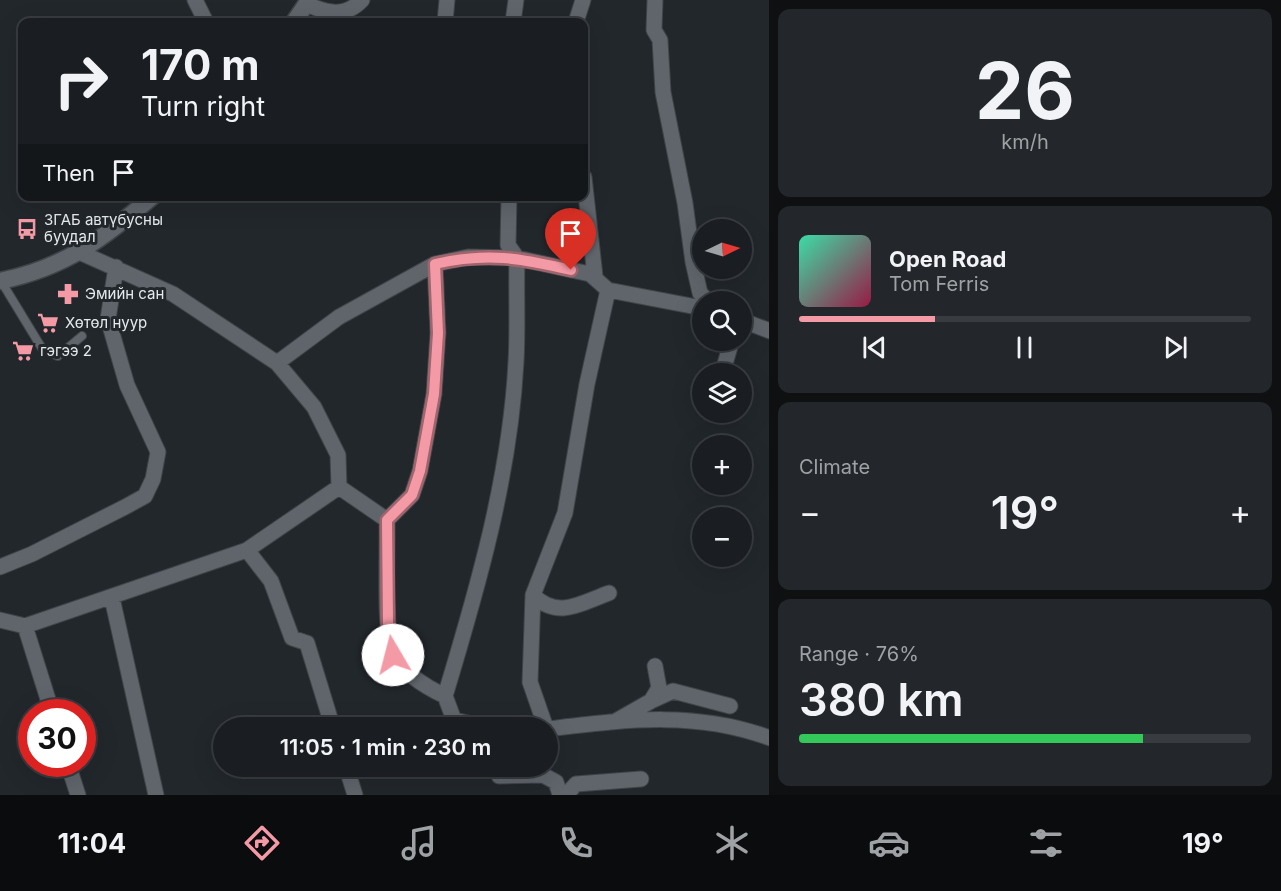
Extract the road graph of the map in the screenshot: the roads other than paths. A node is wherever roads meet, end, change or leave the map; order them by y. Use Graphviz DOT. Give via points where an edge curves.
graph roads {
  1 [pos="195,0"];
  2 [pos="362,0"];
  3 [pos="447,0"];
  4 [pos="516,0"];
  5 [pos="583,0"];
  6 [pos="655,0"];
  7 [pos="307,2"];
  8 [pos="325,12"];
  9 [pos="204,18"];
  10 [pos="297,18"];
  11 [pos="337,18"];
  12 [pos="445,18"];
  13 [pos="514,18"];
  14 [pos="577,18"];
  15 [pos="146,201"];
  16 [pos="509,201"];
  17 [pos="587,201"];
  18 [pos="79,252"];
  19 [pos="517,258"];
  20 [pos="435,264"];
  21 [pos="116,267"];
  22 [pos="595,276"];
  23 [pos="1,281"];
  24 [pos="608,290"];
  25 [pos="700,291"];
  26 [pos="692,306"];
  27 [pos="752,324"];
  28 [pos="769,331"];
  29 [pos="82,336"];
  30 [pos="277,363"];
  31 [pos="339,487"];
  32 [pos="387,520"];
  33 [pos="247,550"];
  34 [pos="0,567"];
  35 [pos="609,593"];
  36 [pos="533,596"];
  37 [pos="112,598"];
  38 [pos="0,620"];
  39 [pos="26,626"];
  40 [pos="655,666"];
  41 [pos="445,696"];
  42 [pos="48,699"];
  43 [pos="651,701"];
  44 [pos="730,706"];
  45 [pos="330,717"];
  46 [pos="453,717"];
  47 [pos="543,717"];
  48 [pos="613,723"];
  49 [pos="558,727"];
  50 [pos="769,738"];
  51 [pos="72,777"];
  52 [pos="349,777"];
  53 [pos="547,777"];
  54 [pos="641,779"];
  55 [pos="78,795"];
  56 [pos="156,795"];
  57 [pos="355,795"];
  58 [pos="560,795"];
  59 [pos="566,795"];
  1 -- 9 [label="street"];
  2 -- 8 [label="street" via="340,13"];
  3 -- 12 [label="street"];
  4 -- 13 [label="street"];
  5 -- 14 [label="street"];
  6 -- 25 [label="street" via="654,30 660,40 663,92"];
  7 -- 8 [label="street"];
  7 -- 10 [label="main road"];
  8 -- 11 [label="street"];
  15 -- 18 [label="main road"];
  16 -- 19 [label="street" via="508,245"];
  17 -- 22 [label="street"];
  18 -- 21 [label="street"];
  18 -- 23 [label="main road" via="50,268"];
  19 -- 20 [label="street" via="468,256"];
  19 -- 22 [label="street"];
  19 -- 41 [label="street" via="516,364 501,479 480,578"];
  20 -- 30 [label="street" via="339,317"];
  20 -- 32 [label="street" via="438,333 420,471 412,495"];
  21 -- 30 [label="street" via="183,300"];
  21 -- 34 [label="street" via="108,319 127,385 158,452 153,479 145,496"];
  22 -- 24 [label="street"];
  23 -- 29 [label="lane" via="43,350 58,356"];
  24 -- 26 [label="street"];
  24 -- 36 [label="street" via="565,513"];
  27 -- 28 [label="street"];
  30 -- 31 [label="street" via="314,407 338,455"];
  31 -- 32 [label="street"];
  31 -- 33 [label="street"];
  32 -- 41 [label="street" via="388,623 393,655 423,685"];
  33 -- 37 [label="street"];
  33 -- 45 [label="street" via="271,581 292,638 307,643"];
  35 -- 36 [label="street" via="560,610 544,606"];
  36 -- 47 [label="street" via="530,682"];
  37 -- 39 [label="street"];
  37 -- 56 [label="street"];
  38 -- 39 [label="street"];
  39 -- 42 [label="street"];
  40 -- 43 [label="street" via="659,688"];
  41 -- 46 [label="street"];
  43 -- 44 [label="street" via="673,691"];
  43 -- 48 [label="street"];
  48 -- 49 [label="street"];
  48 -- 50 [label="street" via="680,719 739,726"];
  51 -- 55 [label="street"];
  52 -- 57 [label="street"];
  53 -- 58 [label="street" via="556,782"];
  54 -- 59 [label="street" via="576,784"];
}
